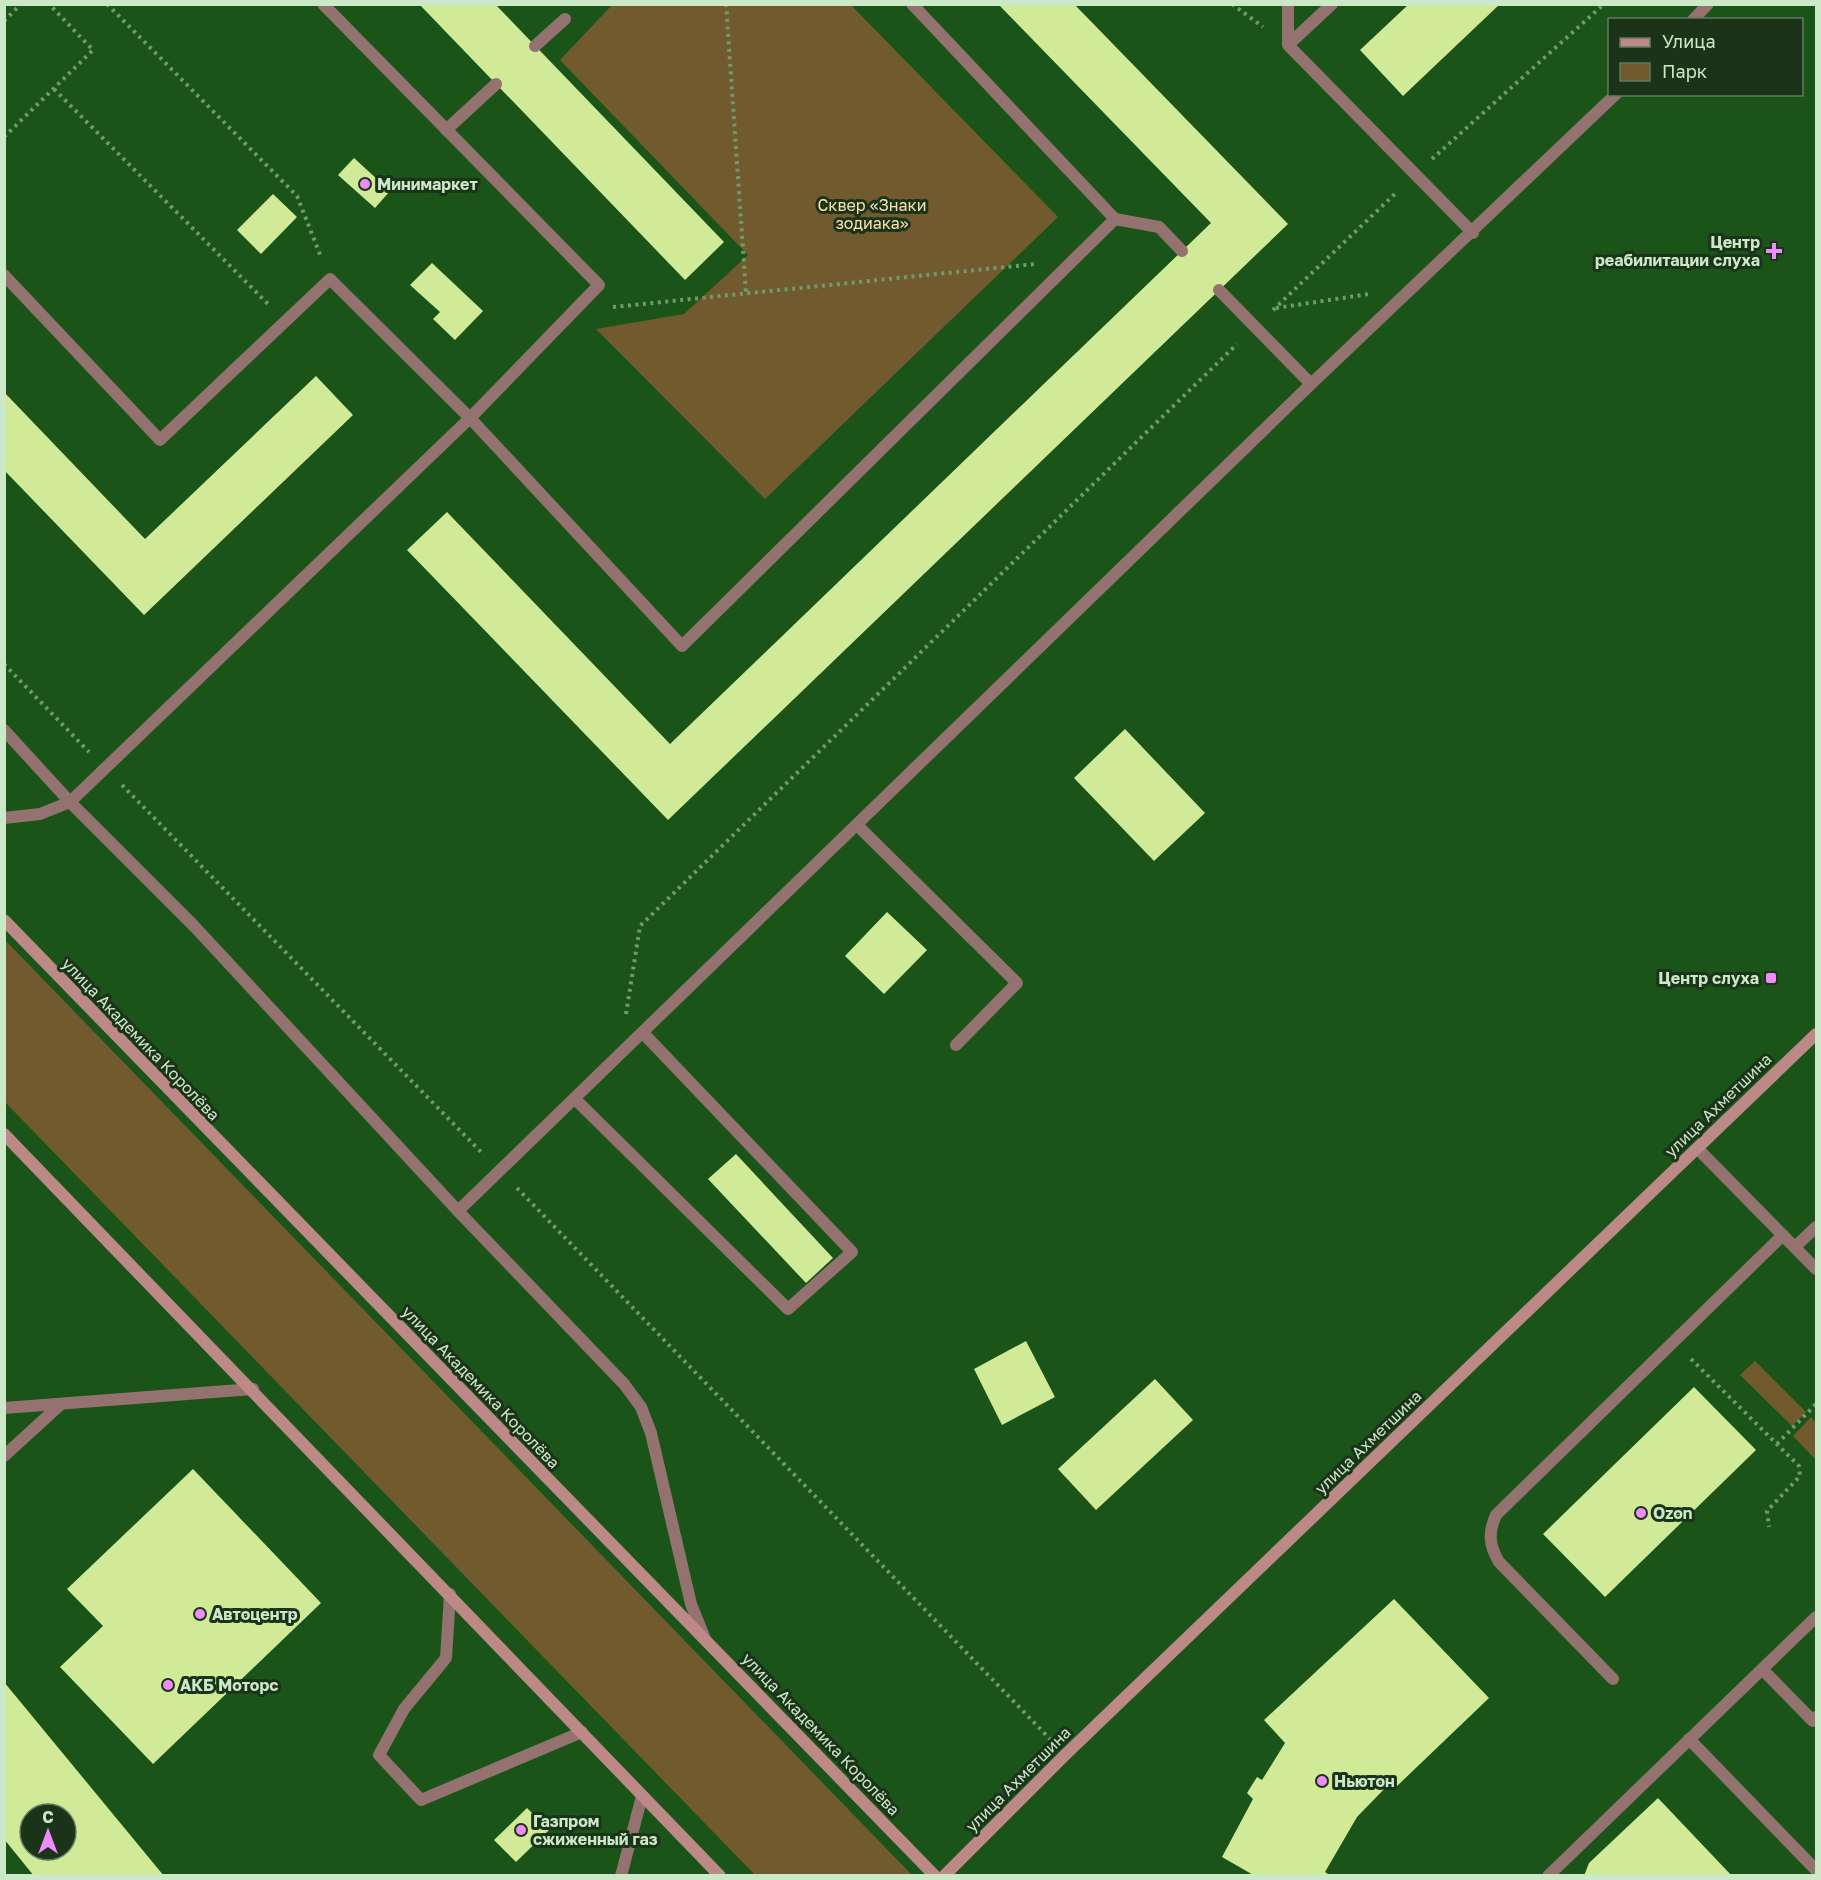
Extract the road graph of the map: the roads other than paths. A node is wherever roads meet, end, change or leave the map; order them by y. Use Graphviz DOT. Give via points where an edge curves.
graph roads {
  1 [pos="323,4"];
  2 [pos="912,4"];
  3 [pos="1288,4"];
  4 [pos="1332,4"];
  5 [pos="1708,4"];
  6 [pos="1695,18"];
  7 [pos="566,19"];
  8 [pos="1288,45"];
  9 [pos="535,46"];
  10 [pos="496,84"];
  11 [pos="1614,96"];
  12 [pos="446,130"];
  13 [pos="1115,219"];
  14 [pos="1473,233"];
  15 [pos="1182,251"];
  16 [pos="4,275"];
  17 [pos="1220,290"];
  18 [pos="1311,384"];
  19 [pos="470,418"];
  20 [pos="4,730"];
  21 [pos="70,802"];
  22 [pos="4,818"];
  23 [pos="858,826"];
  24 [pos="4,920"];
  25 [pos="644,1034"];
  26 [pos="1816,1034"];
  27 [pos="956,1045"];
  28 [pos="576,1100"];
  29 [pos="4,1134"];
  30 [pos="1698,1149"];
  31 [pos="458,1211"];
  32 [pos="1816,1227"];
  33 [pos="1783,1235"];
  34 [pos="1795,1247"];
  35 [pos="1816,1269"];
  36 [pos="253,1389"];
  37 [pos="61,1404"];
  38 [pos="4,1408"];
  39 [pos="4,1456"];
  40 [pos="450,1594"];
  41 [pos="1816,1617"];
  42 [pos="705,1639"];
  43 [pos="1762,1669"];
  44 [pos="1613,1679"];
  45 [pos="1816,1717"];
  46 [pos="582,1732"];
  47 [pos="1689,1739"];
  48 [pos="642,1796"];
  49 [pos="1816,1870"];
  50 [pos="621,1875"];
  51 [pos="720,1875"];
  52 [pos="935,1875"];
  53 [pos="944,1875"];
  54 [pos="1548,1875"];
  1 -- 12 [label="street"];
  2 -- 13 [label="street"];
  3 -- 8 [label="street"];
  4 -- 8 [label="street"];
  5 -- 6 [label="street"];
  7 -- 9 [label="street"];
  8 -- 14 [label="street"];
  10 -- 12 [label="street"];
  11 -- 14 [label="street"];
  12 -- 19 [label="street" via="599,285"];
  13 -- 15 [label="street" via="1159,227"];
  13 -- 19 [label="street" via="682,646"];
  14 -- 18 [label="street"];
  16 -- 19 [label="street" via="160,440 330,279"];
  17 -- 18 [label="street"];
  18 -- 23 [label="street"];
  19 -- 21 [label="street"];
  20 -- 21 [label="street"];
  21 -- 22 [label="street" via="40,814"];
  21 -- 31 [label="street" via="194,926"];
  23 -- 25 [label="street"];
  23 -- 27 [label="street" via="1017,983"];
  24 -- 42 [label="street, улица Академика Королёва"];
  25 -- 28 [label="street"];
  25 -- 28 [label="street" via="852,1252 788,1309"];
  26 -- 30 [label="street, улица Ахметшина"];
  28 -- 31 [label="street"];
  29 -- 36 [label="street"];
  30 -- 33 [label="street"];
  30 -- 53 [label="street, улица Ахметшина"];
  31 -- 42 [label="street" via="624,1384 641,1407 651,1433 691,1604"];
  32 -- 34 [label="street"];
  33 -- 34 [label="street"];
  33 -- 44 [label="street" via="1496,1515 1490,1533 1492,1550 1499,1562"];
  34 -- 35 [label="street"];
  36 -- 37 [label="street"];
  36 -- 40 [label="street"];
  37 -- 38 [label="street"];
  37 -- 39 [label="street"];
  40 -- 46 [label="street"];
  40 -- 46 [label="street" via="446,1658 404,1709 379,1755 422,1800"];
  41 -- 43 [label="street"];
  42 -- 52 [label="street, улица Академика Королёва"];
  43 -- 45 [label="street" via="1813,1721"];
  43 -- 47 [label="street"];
  46 -- 48 [label="street"];
  47 -- 49 [label="street"];
  47 -- 54 [label="street"];
  48 -- 50 [label="street"];
  48 -- 51 [label="street"];
}
